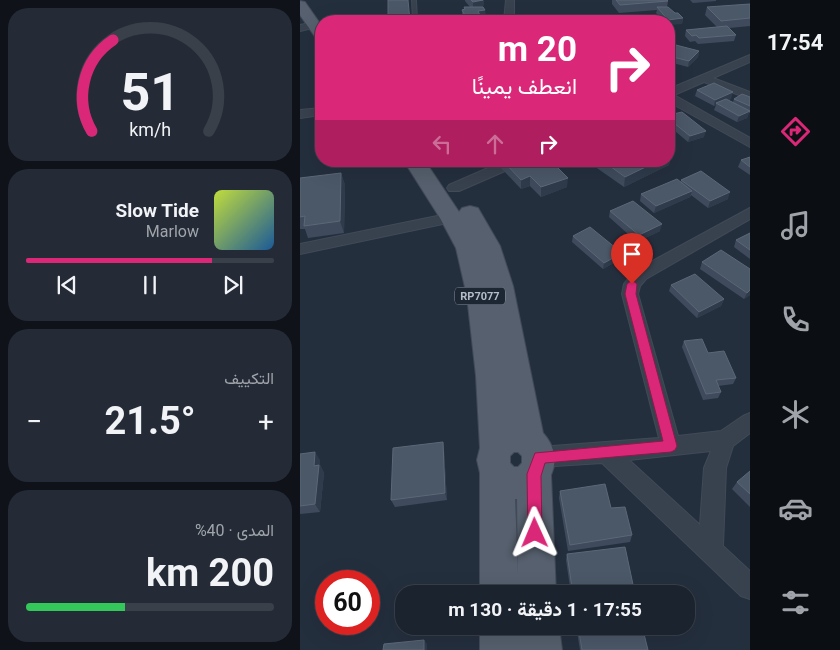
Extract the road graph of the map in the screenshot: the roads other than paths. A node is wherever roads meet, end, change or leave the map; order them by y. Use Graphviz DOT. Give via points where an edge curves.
graph roads {
  1 [pos="309,0"];
  2 [pos="414,0"];
  3 [pos="510,0"];
  4 [pos="300,6"];
  5 [pos="415,15"];
  6 [pos="509,15"];
  7 [pos="315,27"];
  8 [pos="750,58"];
  9 [pos="704,78"];
  10 [pos="675,90"];
  11 [pos="750,96"];
  12 [pos="675,100"];
  13 [pos="315,113"];
  14 [pos="300,114"];
  15 [pos="750,143"];
  16 [pos="418,167"];
  17 [pos="437,167"];
  18 [pos="502,167"];
  19 [pos="454,188"];
  20 [pos="750,213"];
  21 [pos="452,218"];
  22 [pos="300,249"];
  23 [pos="750,422"];
  24 [pos="725,440"];
  25 [pos="671,446"];
  26 [pos="606,453"];
  27 [pos="534,457"];
  28 [pos="496,461"];
  29 [pos="711,550"];
  30 [pos="499,585"];
  31 [pos="537,585"];
  32 [pos="750,587"];
  33 [pos="500,635"];
  34 [pos="540,635"];
  35 [pos="501,650"];
  36 [pos="541,650"];
  1 -- 7 [label="main road"];
  2 -- 5 [label="lane"];
  3 -- 6 [label="street"];
  4 -- 7 [label="main road"];
  8 -- 9 [label="street"];
  9 -- 10 [label="street"];
  9 -- 11 [label="street"];
  12 -- 15 [label="street"];
  13 -- 14 [label="street"];
  16 -- 21 [label="main road, RP7077"];
  17 -- 19 [label="main road, RP7077"];
  18 -- 19 [label="street"];
  19 -- 27 [label="main road, RP7077" via="488,246 495,267"];
  20 -- 25 [label="street" via="640,276 632,284 630,294"];
  21 -- 22 [label="street"];
  21 -- 28 [label="main road, RP7077" via="468,248 480,296 492,376"];
  23 -- 24 [label="street"];
  24 -- 25 [label="street"];
  24 -- 29 [label="street" via="715,468"];
  25 -- 26 [label="street"];
  26 -- 27 [label="street"];
  26 -- 29 [label="street"];
  27 -- 28 [label="main road" via="522,481 515,482 508,481"];
  27 -- 31 [label="main road, RP7077"];
  28 -- 30 [label="main road, RP7077"];
  29 -- 32 [label="street"];
  33 -- 35 [label="main road"];
  34 -- 36 [label="main road"];
}
